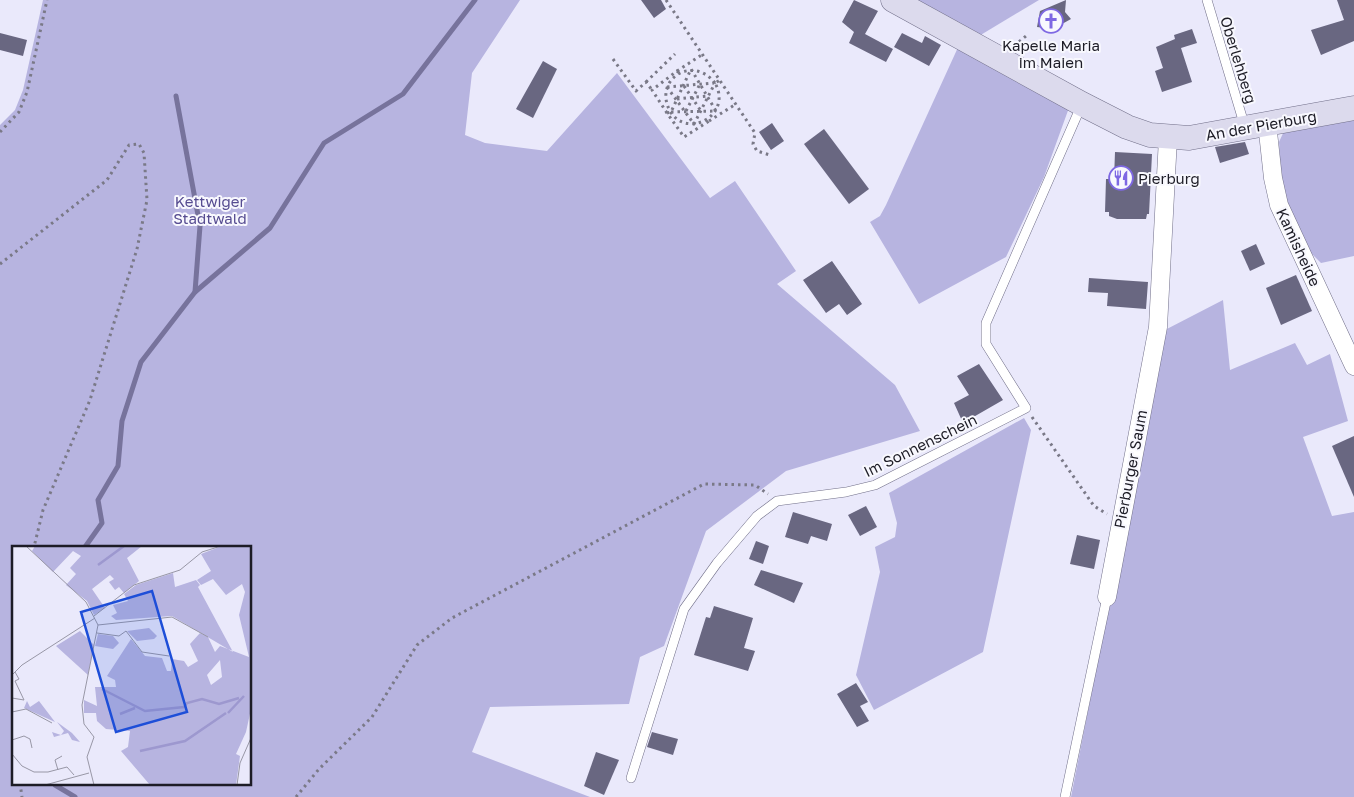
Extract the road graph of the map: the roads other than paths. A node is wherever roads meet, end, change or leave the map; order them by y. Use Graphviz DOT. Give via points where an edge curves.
graph roads {
  1 [pos="893,0"];
  2 [pos="1207,0"];
  3 [pos="1082,104"];
  4 [pos="1354,108"];
  5 [pos="1256,125"];
  6 [pos="1168,138"];
  7 [pos="1354,366"];
  8 [pos="1106,597"];
  9 [pos="631,778"];
  10 [pos="1064,797"];
  1 -- 3 [label="street, An der Pierburg"];
  2 -- 5 [label="lane, Oberlehberg"];
  3 -- 6 [label="street, An der Pierburg" via="1126,127"];
  3 -- 9 [label="lane, Im Sonnenschein" via="986,323 986,344 1026,408 875,485 777,501 757,516 684,609"];
  4 -- 5 [label="street, An der Pierburg"];
  5 -- 6 [label="street, An der Pierburg" via="1189,138"];
  5 -- 7 [label="street, Kamisheide" via="1279,205"];
  6 -- 8 [label="street, Pierburger Saum" via="1158,327"];
  8 -- 10 [label="lane, Pierburger Saum"];
}
